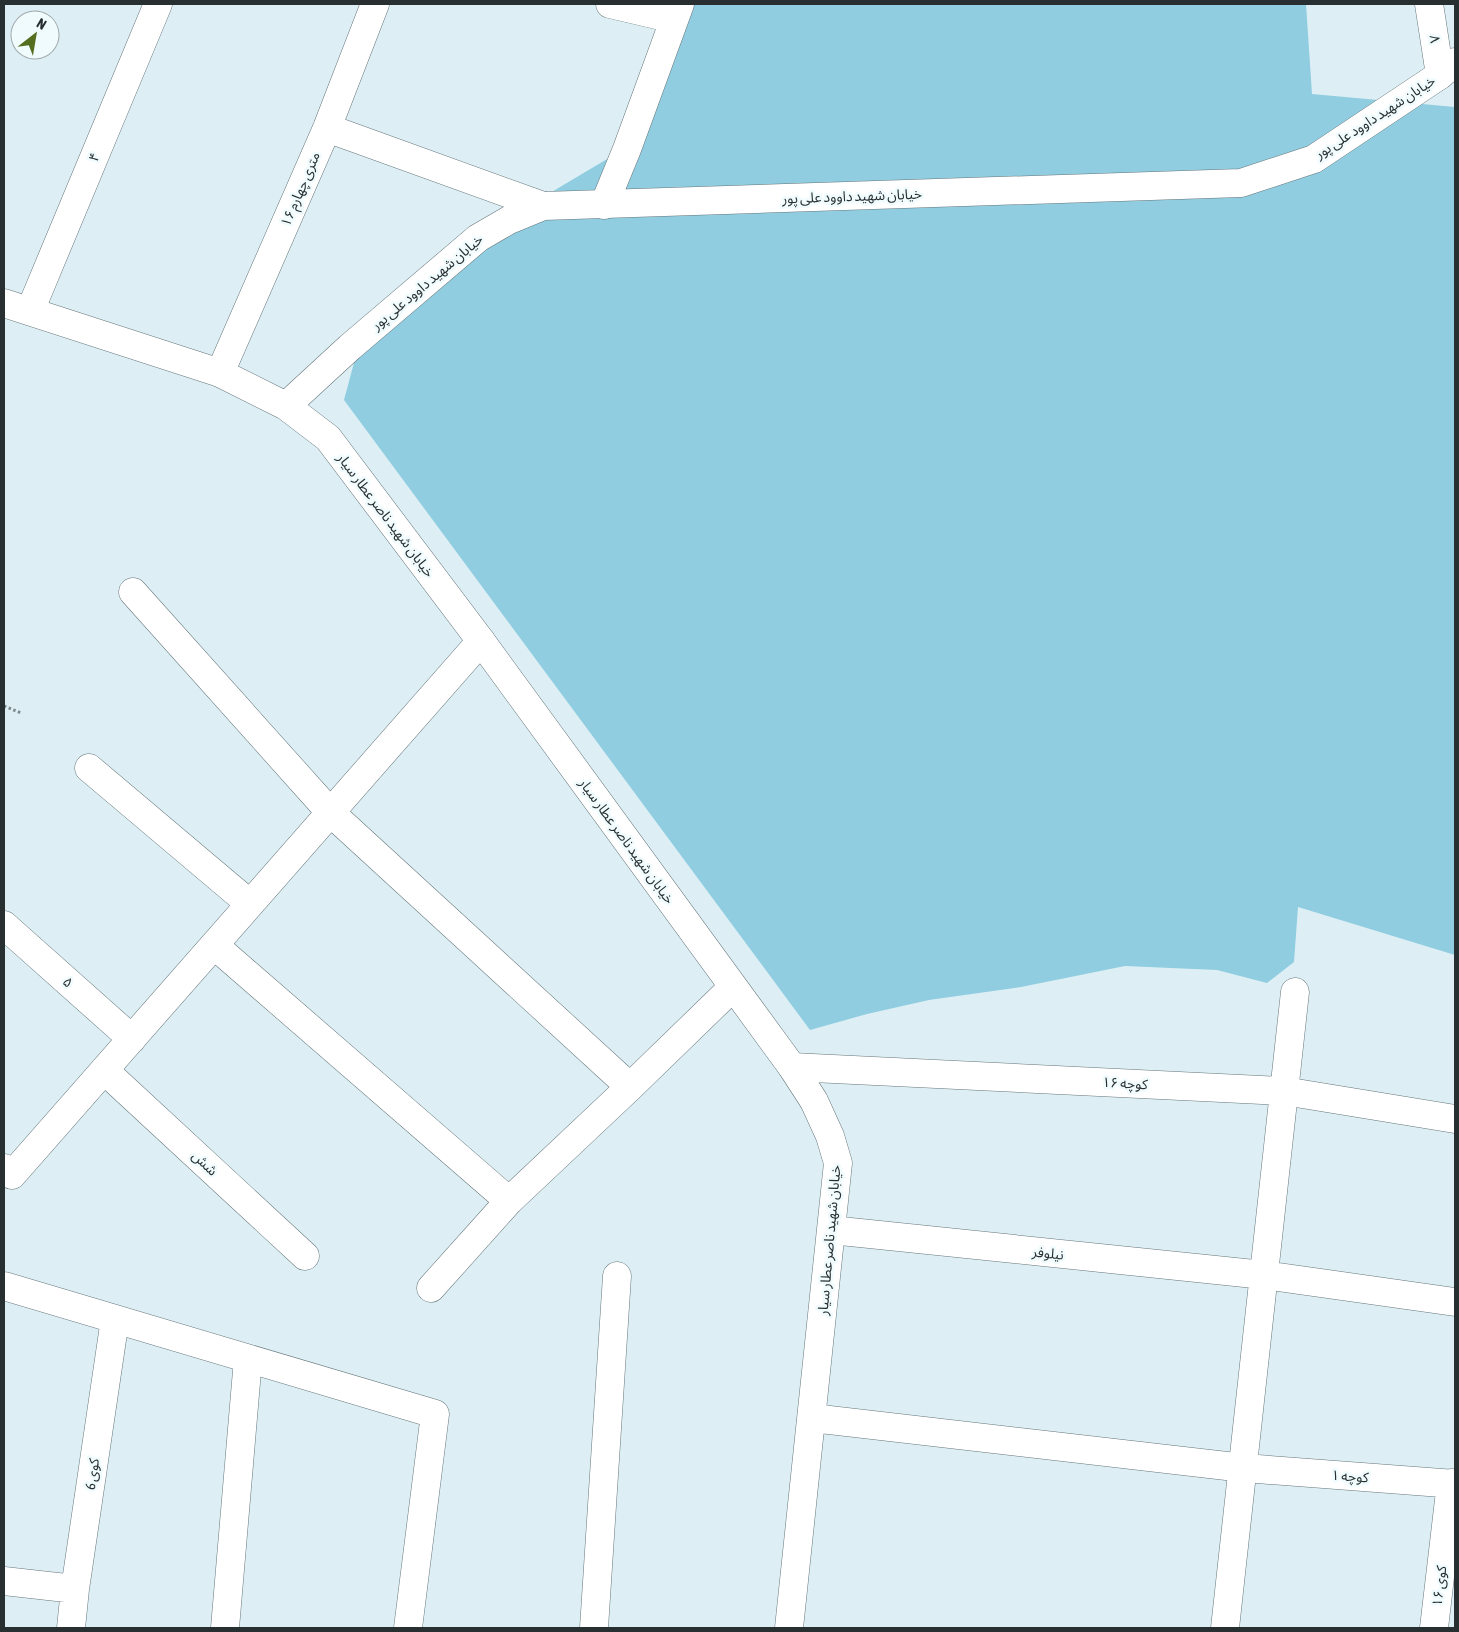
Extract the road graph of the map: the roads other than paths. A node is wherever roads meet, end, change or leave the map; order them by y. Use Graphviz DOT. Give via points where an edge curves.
graph roads {
  1 [pos="158,4"];
  2 [pos="376,4"];
  3 [pos="610,4"];
  4 [pos="1429,4"];
  5 [pos="677,12"];
  6 [pos="1448,69"];
  7 [pos="327,128"];
  8 [pos="604,205"];
  9 [pos="543,206"];
  10 [pos="4,303"];
  11 [pos="30,311"];
  12 [pos="220,373"];
  13 [pos="286,406"];
  14 [pos="133,592"];
  15 [pos="481,641"];
  16 [pos="89,768"];
  17 [pos="330,812"];
  18 [pos="250,904"];
  19 [pos="4,925"];
  20 [pos="214,945"];
  21 [pos="733,986"];
  22 [pos="1295,992"];
  23 [pos="132,1039"];
  24 [pos="792,1067"];
  25 [pos="104,1070"];
  26 [pos="630,1087"];
  27 [pos="1284,1091"];
  28 [pos="1455,1119"];
  29 [pos="8,1172"];
  30 [pos="509,1201"];
  31 [pos="831,1230"];
  32 [pos="305,1256"];
  33 [pos="1264,1275"];
  34 [pos="617,1276"];
  35 [pos="4,1286"];
  36 [pos="431,1288"];
  37 [pos="1455,1302"];
  38 [pos="115,1319"];
  39 [pos="248,1359"];
  40 [pos="812,1418"];
  41 [pos="1244,1468"];
  42 [pos="1453,1484"];
  43 [pos="4,1581"];
  44 [pos="75,1590"];
  45 [pos="77,1627"];
  46 [pos="225,1628"];
  47 [pos="408,1628"];
  48 [pos="594,1628"];
  49 [pos="789,1628"];
  50 [pos="1225,1628"];
  51 [pos="1434,1628"];
  1 -- 11 [label="street, ۴"];
  2 -- 7 [label="street, ۱۶ متری چهارم"];
  3 -- 5 [label="street"];
  4 -- 6 [label="street, ۸"];
  5 -- 8 [label="street"];
  6 -- 8 [label="street, خیابان شهید داوود علی پور" via="1314,159 1241,183"];
  7 -- 9 [label="street"];
  7 -- 12 [label="street, ۱۶ متری چهارم"];
  8 -- 9 [label="street, خیابان شهید داوود علی پور"];
  9 -- 13 [label="street, خیابان شهید داوود علی پور" via="478,238"];
  10 -- 11 [label="street, خیابان شهید ناصر عطار سیار"];
  11 -- 12 [label="street, خیابان شهید ناصر عطار سیار"];
  12 -- 13 [label="street, خیابان شهید ناصر عطار سیار"];
  13 -- 15 [label="street, خیابان شهید ناصر عطار سیار" via="328,438"];
  14 -- 17 [label="street"];
  15 -- 17 [label="street"];
  15 -- 21 [label="street, خیابان شهید ناصر عطار سیار"];
  16 -- 18 [label="street"];
  17 -- 18 [label="street"];
  17 -- 26 [label="street"];
  18 -- 20 [label="street"];
  19 -- 23 [label="street, ۵"];
  20 -- 23 [label="street"];
  20 -- 30 [label="street"];
  21 -- 24 [label="street, خیابان شهید ناصر عطار سیار"];
  21 -- 26 [label="street"];
  22 -- 27 [label="street"];
  23 -- 25 [label="street"];
  24 -- 27 [label="street, کوچه ۱۶"];
  24 -- 31 [label="street, خیابان شهید ناصر عطار سیار" via="814,1101 838,1163"];
  25 -- 29 [label="street"];
  25 -- 32 [label="street, شش"];
  26 -- 30 [label="street"];
  27 -- 28 [label="street, کوچه ۱۶"];
  27 -- 33 [label="street"];
  30 -- 36 [label="street"];
  31 -- 33 [label="street, نیلوفر"];
  31 -- 40 [label="street, خیابان شهید ناصر عطار سیار"];
  33 -- 37 [label="street, نیلوفر"];
  33 -- 41 [label="street"];
  34 -- 48 [label="street"];
  35 -- 38 [label="street"];
  38 -- 39 [label="street"];
  38 -- 44 [label="street, کوی 6"];
  39 -- 46 [label="street"];
  39 -- 47 [label="street" via="435,1414"];
  40 -- 41 [label="street, کوچه ۱"];
  40 -- 49 [label="street, خیابان شهید ناصر عطار سیار"];
  41 -- 42 [label="street, کوچه ۱"];
  41 -- 50 [label="street"];
  42 -- 51 [label="street, کوی ۱۶"];
  43 -- 44 [label="street"];
  44 -- 45 [label="street, کوی 6"];
}
